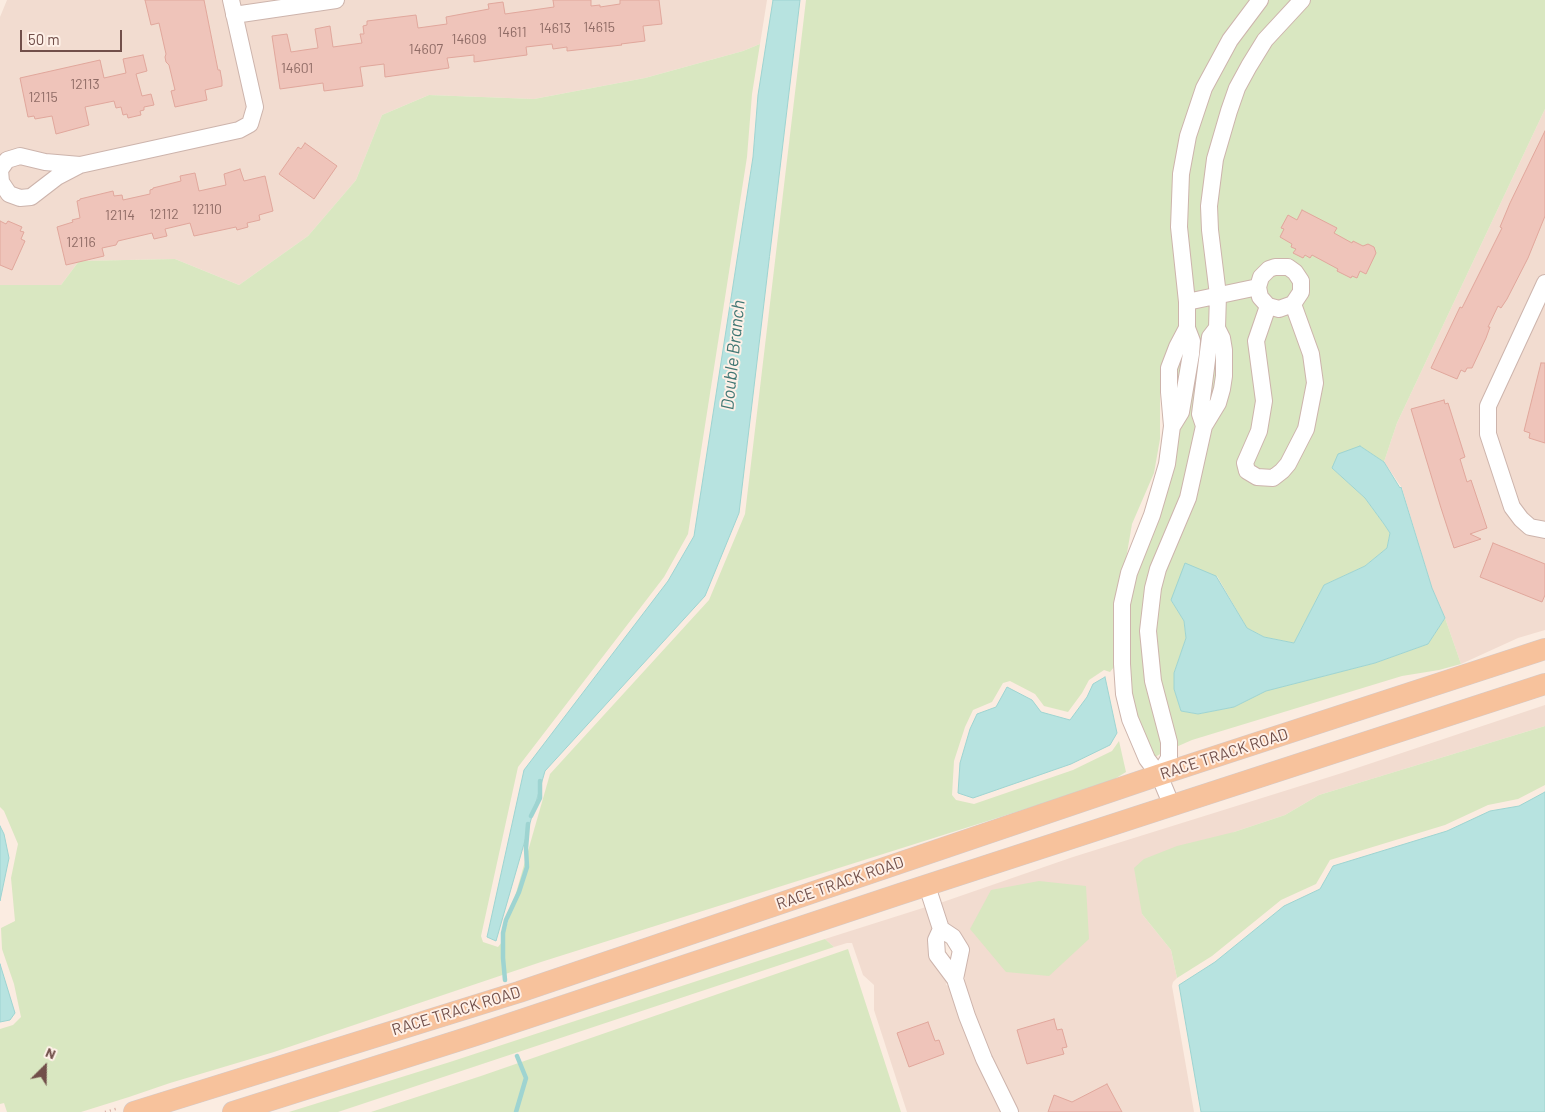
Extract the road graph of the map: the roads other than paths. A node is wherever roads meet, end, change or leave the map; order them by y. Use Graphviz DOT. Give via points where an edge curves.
graph roads {
  1 [pos="336,0"];
  2 [pos="1260,0"];
  3 [pos="1302,0"];
  4 [pos="233,8"];
  5 [pos="80,165"];
  6 [pos="1545,283"];
  7 [pos="1258,287"];
  8 [pos="1218,295"];
  9 [pos="1187,302"];
  10 [pos="1293,304"];
  11 [pos="1268,306"];
  12 [pos="1545,530"];
  13 [pos="1545,649"];
  14 [pos="1545,684"];
  15 [pos="1159,775"];
  16 [pos="1172,806"];
  17 [pos="927,886"];
  18 [pos="941,930"];
  19 [pos="621,958"];
  20 [pos="955,979"];
  21 [pos="630,985"];
  22 [pos="142,1111"];
  23 [pos="233,1112"];
  24 [pos="1010,1112"];
  1 -- 4 [label="street"];
  2 -- 9 [label="street" via="1230,40 1204,88 1188,136 1181,174 1179,227"];
  3 -- 8 [label="street" via="1265,40 1249,66 1237,88 1215,159 1209,206"];
  4 -- 5 [label="street" via="255,106 250,124 239,130"];
  6 -- 12 [label="street" via="1488,406 1488,434 1512,507 1530,527"];
  7 -- 8 [label="street"];
  7 -- 10 [label="street" via="1261,277 1269,270 1288,267 1301,281 1301,292"];
  7 -- 11 [label="street" via="1260,297"];
  8 -- 9 [label="street"];
  8 -- 15 [label="street" via="1217,328 1224,350 1222,389 1204,426 1188,498 1158,569 1150,607 1148,631 1153,681 1169,742 1169,758"];
  9 -- 15 [label="street" via="1187,328 1169,368 1172,426 1167,464 1152,515 1129,573 1122,604 1124,694 1130,719"];
  10 -- 11 [label="street" via="1279,309"];
  10 -- 11 [label="street" via="1311,354 1315,383 1306,429 1288,464 1273,478 1257,477 1247,471 1245,463 1259,430 1264,401 1256,341"];
  13 -- 15 [label="main road, RACE TRACK ROAD"];
  14 -- 16 [label="main road, RACE TRACK ROAD"];
  15 -- 16 [label="street"];
  15 -- 19 [label="main road, RACE TRACK ROAD"];
  16 -- 17 [label="main road, RACE TRACK ROAD"];
  17 -- 18 [label="street"];
  17 -- 21 [label="main road, RACE TRACK ROAD"];
  18 -- 20 [label="street" via="936,940 937,956"];
  18 -- 20 [label="street" via="953,937 961,950"];
  19 -- 21 [label="main road"];
  19 -- 22 [label="main road, RACE TRACK ROAD"];
  20 -- 24 [label="street" via="984,1059"];
  21 -- 23 [label="main road, RACE TRACK ROAD"];
}
